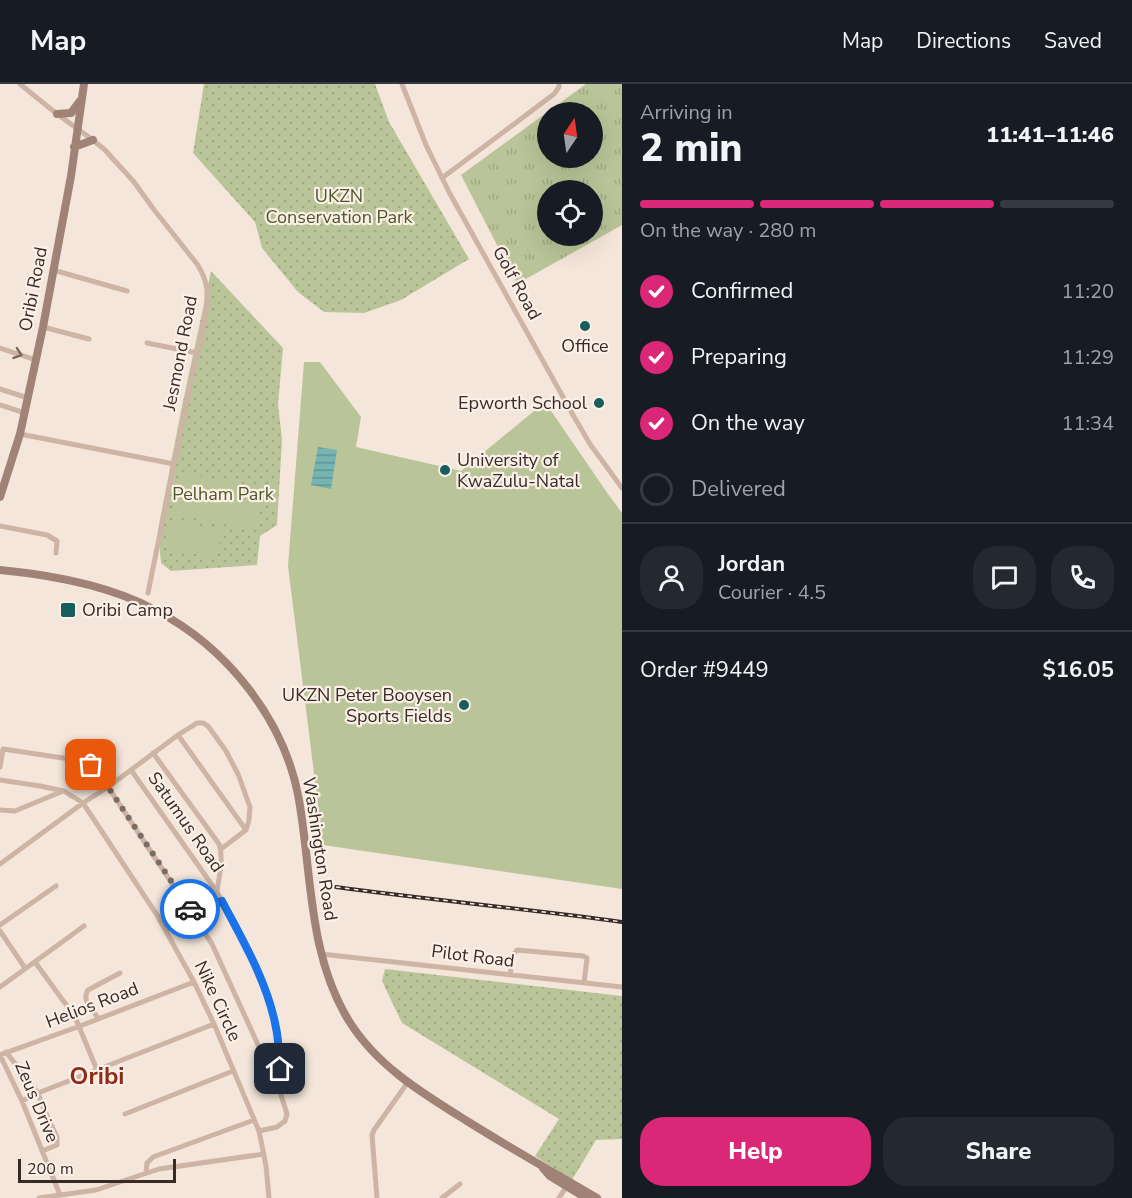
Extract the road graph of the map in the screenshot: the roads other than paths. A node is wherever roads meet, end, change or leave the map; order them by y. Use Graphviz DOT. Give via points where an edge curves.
graph roads {
  1 [pos="21,84"];
  2 [pos="84,84"];
  3 [pos="402,84"];
  4 [pos="559,84"];
  5 [pos="82,98"];
  6 [pos="57,114"];
  7 [pos="77,128"];
  8 [pos="93,140"];
  9 [pos="74,147"];
  10 [pos="442,178"];
  11 [pos="53,270"];
  12 [pos="127,291"];
  13 [pos="43,327"];
  14 [pos="88,339"];
  15 [pos="147,343"];
  16 [pos="0,348"];
  17 [pos="197,353"];
  18 [pos="36,360"];
  19 [pos="0,389"];
  20 [pos="28,398"];
  21 [pos="0,405"];
  22 [pos="25,413"];
  23 [pos="20,434"];
  24 [pos="174,464"];
  25 [pos="622,488"];
  26 [pos="0,497"];
  27 [pos="0,526"];
  28 [pos="56,553"];
  29 [pos="0,570"];
  30 [pos="148,593"];
  31 [pos="178,735"];
  32 [pos="153,753"];
  33 [pos="0,767"];
  34 [pos="131,770"];
  35 [pos="0,780"];
  36 [pos="108,787"];
  37 [pos="64,791"];
  38 [pos="83,803"];
  39 [pos="1,812"];
  40 [pos="246,830"];
  41 [pos="221,849"];
  42 [pos="0,864"];
  43 [pos="56,886"];
  44 [pos="217,892"];
  45 [pos="222,901"];
  46 [pos="194,914"];
  47 [pos="0,925"];
  48 [pos="84,926"];
  49 [pos="166,930"];
  50 [pos="0,931"];
  51 [pos="321,954"];
  52 [pos="35,962"];
  53 [pos="25,968"];
  54 [pos="120,973"];
  55 [pos="510,975"];
  56 [pos="194,982"];
  57 [pos="584,983"];
  58 [pos="0,987"];
  59 [pos="622,987"];
  60 [pos="98,1018"];
  61 [pos="214,1024"];
  62 [pos="80,1026"];
  63 [pos="2,1054"];
  64 [pos="97,1070"];
  65 [pos="234,1071"];
  66 [pos="408,1083"];
  67 [pos="38,1094"];
  68 [pos="281,1095"];
  69 [pos="22,1101"];
  70 [pos="125,1114"];
  71 [pos="254,1120"];
  72 [pos="259,1131"];
  73 [pos="42,1151"];
  74 [pos="264,1154"];
  75 [pos="146,1173"];
  76 [pos="460,1184"];
  77 [pos="568,1184"];
  78 [pos="96,1190"];
  79 [pos="60,1195"];
  80 [pos="39,1198"];
  81 [pos="98,1198"];
  82 [pos="269,1198"];
  83 [pos="377,1198"];
  84 [pos="442,1198"];
  85 [pos="559,1198"];
  86 [pos="586,1198"];
  87 [pos="597,1198"];
  1 -- 6 [label="street, Jesmond Road"];
  2 -- 5 [label="main road, Oribi Road"];
  3 -- 10 [label="street, Golf Road"];
  4 -- 10 [label="street" via="554,94"];
  5 -- 6 [label="main road" via="71,113"];
  5 -- 7 [label="main road, Oribi Road"];
  6 -- 7 [label="street, Jesmond Road"];
  7 -- 8 [label="street, Jesmond Road"];
  7 -- 9 [label="main road, Oribi Road"];
  8 -- 9 [label="main road"];
  8 -- 17 [label="street, Jesmond Road" via="134,182 202,272 207,291"];
  9 -- 11 [label="main road, Oribi Road"];
  10 -- 25 [label="street, Golf Road" via="573,415"];
  11 -- 12 [label="street"];
  11 -- 13 [label="main road, Oribi Road"];
  13 -- 14 [label="street"];
  13 -- 18 [label="main road, Oribi Road"];
  15 -- 17 [label="street"];
  16 -- 18 [label="street, one-way"];
  17 -- 24 [label="street, Jesmond Road"];
  18 -- 20 [label="main road, Oribi Road"];
  19 -- 20 [label="street"];
  20 -- 22 [label="main road, Oribi Road"];
  21 -- 22 [label="street"];
  22 -- 23 [label="main road, Oribi Road"];
  23 -- 24 [label="street"];
  23 -- 26 [label="main road, Oribi Road"];
  24 -- 30 [label="street, Jesmond Road"];
  27 -- 28 [label="street" via="52,537 57,541"];
  29 -- 51 [label="main road, Washington Road" via="82,584 140,602 191,633 240,678 268,719 292,773"];
  31 -- 32 [label="street"];
  31 -- 40 [label="street"];
  31 -- 40 [label="street" via="203,723 226,751 248,800"];
  32 -- 34 [label="street"];
  32 -- 41 [label="street"];
  33 -- 36 [label="street" via="3,749 83,761"];
  34 -- 36 [label="street"];
  34 -- 44 [label="street, Satumus Road"];
  35 -- 37 [label="street"];
  36 -- 38 [label="street"];
  36 -- 46 [label="street"];
  37 -- 38 [label="street"];
  37 -- 39 [label="street" via="15,811"];
  38 -- 42 [label="street"];
  38 -- 49 [label="street, Nike Circle"];
  40 -- 41 [label="street"];
  41 -- 44 [label="street"];
  43 -- 47 [label="street"];
  44 -- 45 [label="street, Satumus Road"];
  45 -- 46 [label="street"];
  45 -- 68 [label="street, Satumus Road" via="267,995 276,1027"];
  46 -- 49 [label="street"];
  46 -- 68 [label="street" via="219,957"];
  48 -- 52 [label="street"];
  49 -- 56 [label="street, Nike Circle"];
  50 -- 53 [label="street"];
  51 -- 55 [label="street, Pilot Road"];
  51 -- 66 [label="main road, Washington Road" via="332,988 353,1028 374,1054"];
  52 -- 53 [label="street"];
  52 -- 62 [label="street"];
  53 -- 58 [label="street"];
  54 -- 60 [label="street" via="86,993 86,1000"];
  55 -- 57 [label="street, Pilot Road"];
  55 -- 57 [label="street" via="517,950 583,956 587,958"];
  56 -- 60 [label="street, Helios Road"];
  56 -- 61 [label="street, Nike Circle"];
  57 -- 59 [label="street, Pilot Road"];
  60 -- 62 [label="street, Helios Road"];
  61 -- 64 [label="street"];
  61 -- 65 [label="street, Nike Circle"];
  62 -- 63 [label="street, Helios Road"];
  62 -- 64 [label="street"];
  63 -- 67 [label="street"];
  63 -- 69 [label="street, Zeus Drive"];
  64 -- 67 [label="street"];
  65 -- 70 [label="street"];
  65 -- 71 [label="street, Nike Circle"];
  66 -- 77 [label="main road, Washington Road"];
  66 -- 83 [label="street" via="372,1135"];
  67 -- 69 [label="street"];
  67 -- 73 [label="street" via="58,1142"];
  68 -- 72 [label="street, Satumus Road" via="285,1121"];
  69 -- 73 [label="street, Zeus Drive"];
  71 -- 72 [label="street, Nike Circle"];
  71 -- 75 [label="street" via="153,1157 147,1163"];
  72 -- 74 [label="street, Nike Circle"];
  73 -- 79 [label="street, Zeus Drive"];
  74 -- 75 [label="street"];
  74 -- 82 [label="street, Nike Circle"];
  75 -- 78 [label="street"];
  76 -- 84 [label="street"];
  77 -- 85 [label="street"];
  77 -- 86 [label="main road, Washington Road"];
  77 -- 87 [label="main road, Washington Road"];
  78 -- 79 [label="street"];
  78 -- 81 [label="street"];
  79 -- 80 [label="street"];
}
